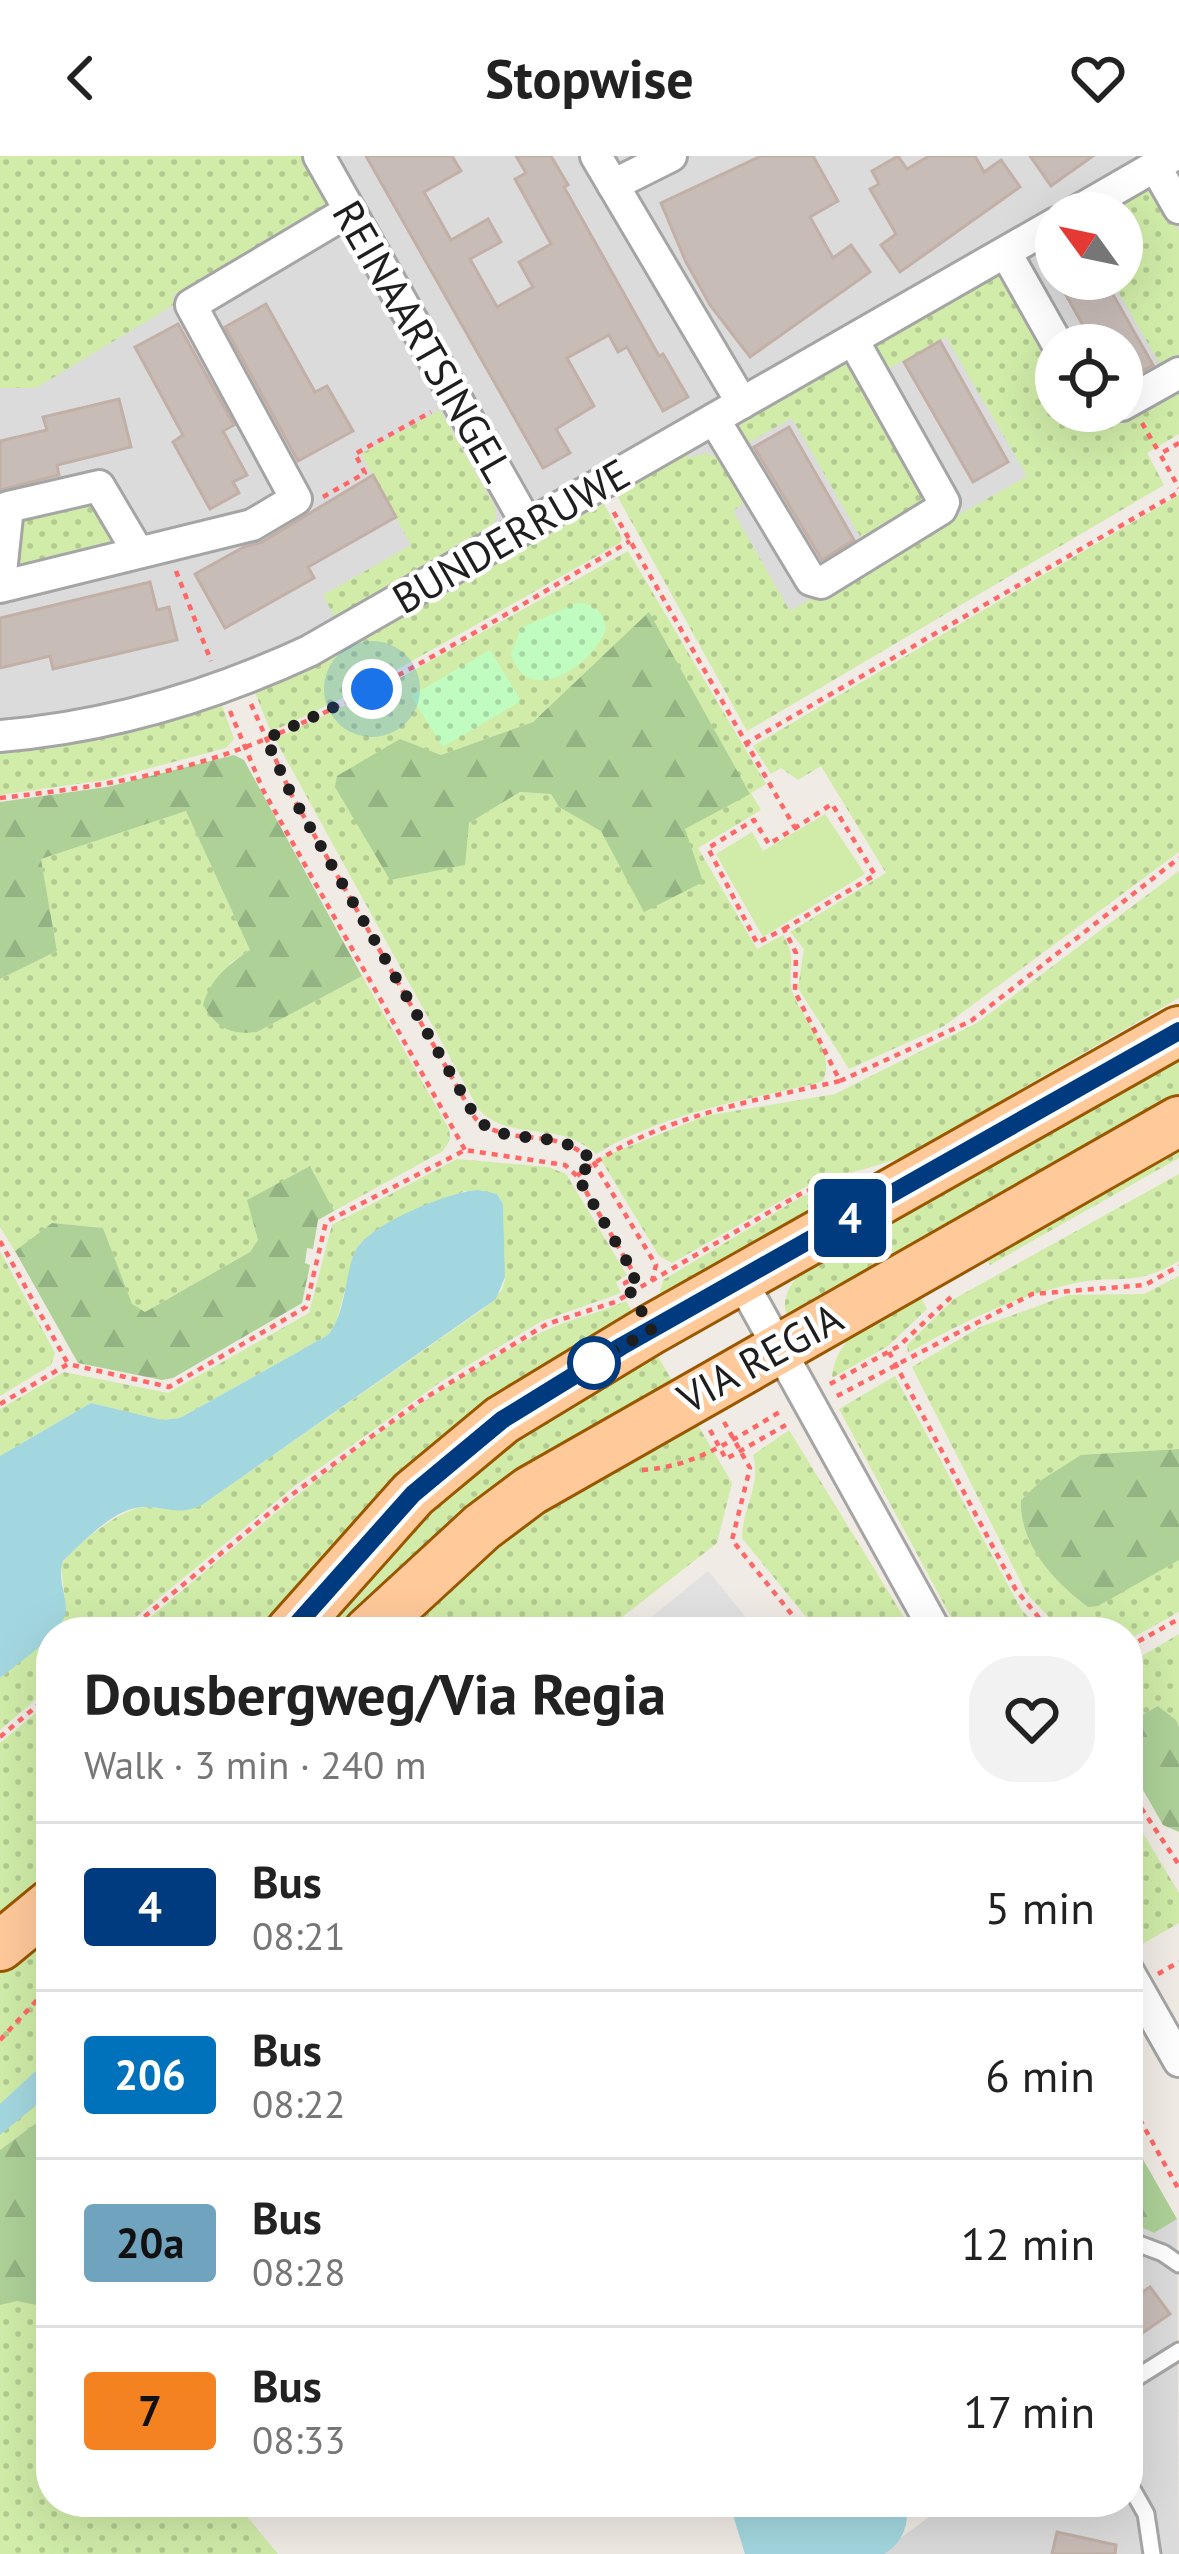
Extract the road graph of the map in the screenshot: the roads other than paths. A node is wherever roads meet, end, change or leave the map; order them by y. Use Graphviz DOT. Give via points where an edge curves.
graph roads {
  1 [pos="319,156"];
  2 [pos="596,156"];
  3 [pos="671,156"];
  4 [pos="1164,161"];
  5 [pos="613,184"];
  6 [pos="1110,192"];
  7 [pos="1179,208"];
  8 [pos="349,212"];
  9 [pos="1035,236"];
  10 [pos="1006,253"];
  11 [pos="1046,324"];
  12 [pos="853,340"];
  13 [pos="1179,373"];
  14 [pos="1143,393"];
  15 [pos="742,403"];
  16 [pos="714,419"];
  17 [pos="528,526"];
  18 [pos="152,549"];
  19 [pos="0,585"];
  20 [pos="0,736"];
  21 [pos="1179,1031"];
  22 [pos="1179,1121"];
  23 [pos="741,1280"];
  24 [pos="777,1348"];
  25 [pos="303,1617"];
  26 [pos="384,1617"];
  27 [pos="927,1617"];
  28 [pos="1143,1997"];
  29 [pos="1179,2061"];
  30 [pos="1143,2246"];
  31 [pos="1179,2264"];
  32 [pos="1179,2351"];
  33 [pos="1143,2374"];
  34 [pos="1143,2509"];
  35 [pos="1152,2554"];
  1 -- 8 [label="street, REINAARTSINGEL"];
  2 -- 5 [label="street"];
  3 -- 5 [label="street"];
  4 -- 6 [label="street"];
  4 -- 7 [label="street"];
  5 -- 15 [label="street"];
  8 -- 17 [label="street, REINAARTSINGEL"];
  8 -- 18 [label="street" via="191,305 296,499 252,525"];
  9 -- 10 [label="street, BUNDERRUWE"];
  10 -- 11 [label="street"];
  10 -- 12 [label="street, BUNDERRUWE"];
  12 -- 15 [label="street, BUNDERRUWE"];
  12 -- 16 [label="street" via="944,502 821,583 811,580"];
  13 -- 14 [label="street"];
  15 -- 16 [label="street, BUNDERRUWE"];
  16 -- 17 [label="street, BUNDERRUWE"];
  17 -- 20 [label="street, BUNDERRUWE" via="232,686 134,716"];
  18 -- 19 [label="street"];
  18 -- 19 [label="street" via="99,486 8,507"];
  21 -- 23 [label="main road, VIA REGIA"];
  22 -- 24 [label="main road, VIA REGIA"];
  23 -- 24 [label="street"];
  23 -- 25 [label="main road, VIA REGIA" via="562,1381 461,1450"];
  24 -- 26 [label="main road, VIA REGIA" via="530,1491"];
  24 -- 27 [label="street"];
  28 -- 29 [label="street"];
  30 -- 31 [label="lane"];
  32 -- 33 [label="lane"];
  34 -- 35 [label="lane"];
}
